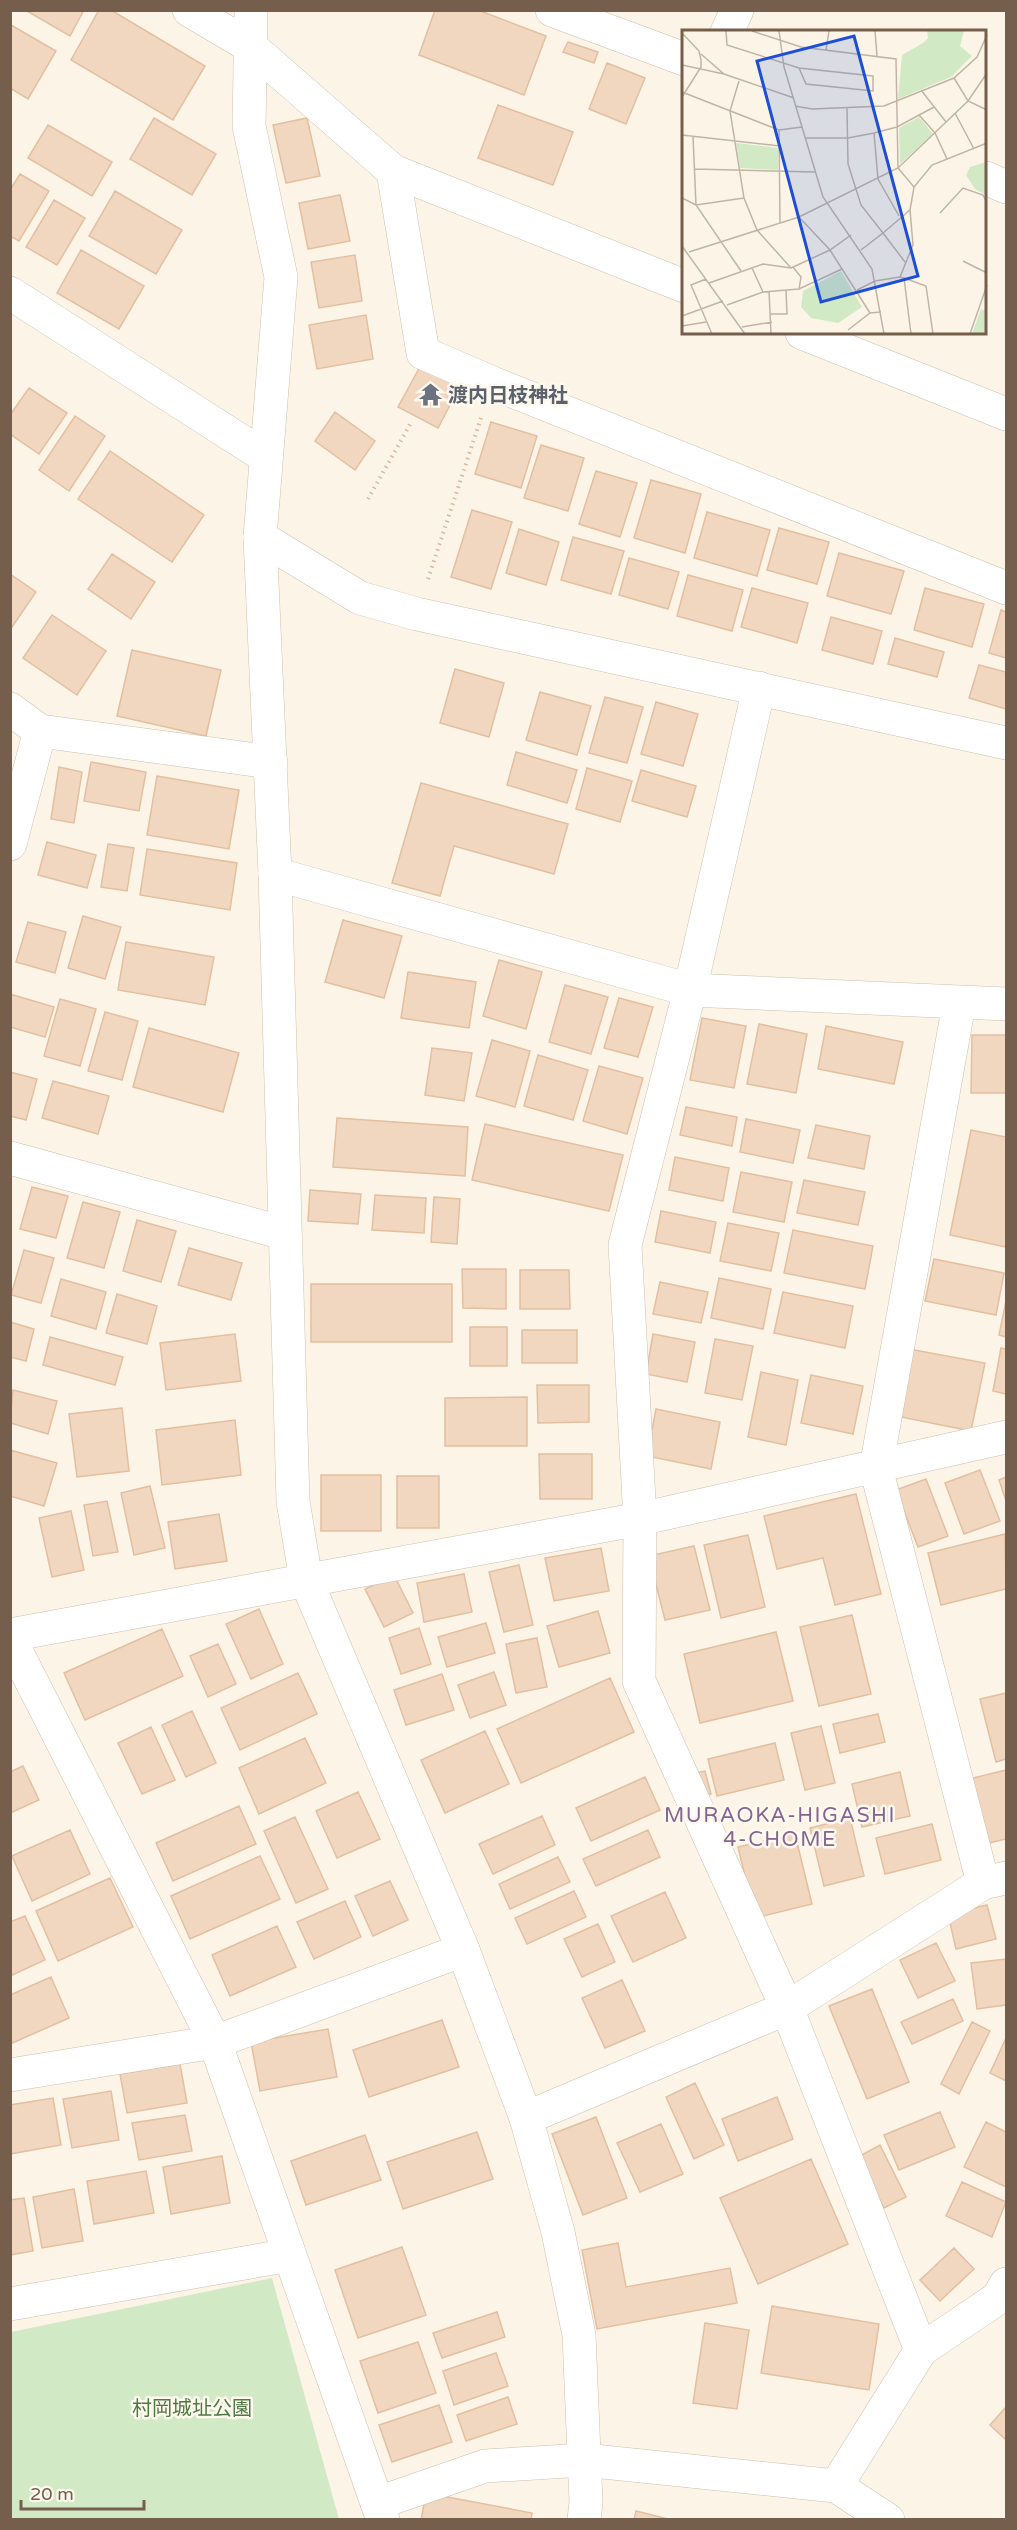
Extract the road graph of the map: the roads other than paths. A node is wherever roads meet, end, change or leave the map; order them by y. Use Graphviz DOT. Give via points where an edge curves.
graph roads {
  1 [pos="189,10"];
  2 [pos="251,10"];
  3 [pos="552,10"];
  4 [pos="736,10"];
  5 [pos="728,30"];
  6 [pos="250,46"];
  7 [pos="682,58"];
  8 [pos="393,171"];
  9 [pos="987,178"];
  10 [pos="1006,187"];
  11 [pos="682,285"];
  12 [pos="10,293"];
  13 [pos="805,334"];
  14 [pos="1006,414"];
  15 [pos="266,457"];
  16 [pos="260,537"];
  17 [pos="1006,588"];
  18 [pos="759,688"];
  19 [pos="10,709"];
  20 [pos="40,731"];
  21 [pos="1006,743"];
  22 [pos="271,762"];
  23 [pos="10,844"];
  24 [pos="275,874"];
  25 [pos="690,990"];
  26 [pos="959,1004"];
  27 [pos="1006,1004"];
  28 [pos="10,1158"];
  29 [pos="284,1233"];
  30 [pos="1006,1437"];
  31 [pos="876,1468"];
  32 [pos="640,1519"];
  33 [pos="306,1580"];
  34 [pos="10,1637"];
  35 [pos="995,1880"];
  36 [pos="463,1950"];
  37 [pos="787,2008"];
  38 [pos="215,2042"];
  39 [pos="10,2075"];
  40 [pos="526,2118"];
  41 [pos="290,2255"];
  42 [pos="1006,2284"];
  43 [pos="10,2304"];
  44 [pos="921,2350"];
  45 [pos="584,2460"];
  46 [pos="836,2486"];
  47 [pos="380,2511"];
  48 [pos="875,2516"];
  49 [pos="584,2520"];
  1 -- 6 [label="street"];
  2 -- 6 [label="street"];
  3 -- 7 [label="street"];
  4 -- 5 [label="street"];
  6 -- 8 [label="street"];
  6 -- 15 [label="street" via="249,126 281,277"];
  8 -- 11 [label="street"];
  8 -- 17 [label="street" via="423,353"];
  9 -- 10 [label="street"];
  12 -- 15 [label="street"];
  13 -- 14 [label="street"];
  15 -- 16 [label="street"];
  16 -- 18 [label="street" via="360,598 417,614"];
  16 -- 22 [label="street"];
  18 -- 21 [label="street"];
  18 -- 25 [label="street"];
  19 -- 20 [label="street"];
  20 -- 22 [label="street"];
  20 -- 23 [label="street"];
  22 -- 24 [label="street"];
  24 -- 25 [label="street"];
  24 -- 29 [label="street"];
  25 -- 26 [label="street"];
  25 -- 32 [label="street" via="625,1245"];
  26 -- 27 [label="street"];
  26 -- 31 [label="street"];
  28 -- 29 [label="street"];
  29 -- 33 [label="street" via="293,1501"];
  30 -- 31 [label="street"];
  31 -- 32 [label="street"];
  31 -- 35 [label="street"];
  32 -- 33 [label="street"];
  32 -- 37 [label="street" via="639,1681"];
  33 -- 34 [label="street"];
  33 -- 36 [label="street"];
  34 -- 38 [label="street"];
  35 -- 37 [label="street"];
  36 -- 38 [label="street"];
  36 -- 40 [label="street"];
  37 -- 40 [label="street"];
  37 -- 44 [label="street"];
  38 -- 39 [label="street"];
  38 -- 41 [label="street"];
  40 -- 45 [label="street" via="558,2232 579,2334"];
  41 -- 43 [label="street"];
  41 -- 47 [label="street"];
  42 -- 44 [label="street" via="999,2298"];
  44 -- 46 [label="street"];
  45 -- 46 [label="street"];
  45 -- 47 [label="street" via="485,2466"];
  45 -- 49 [label="street"];
  46 -- 48 [label="street"];
}
